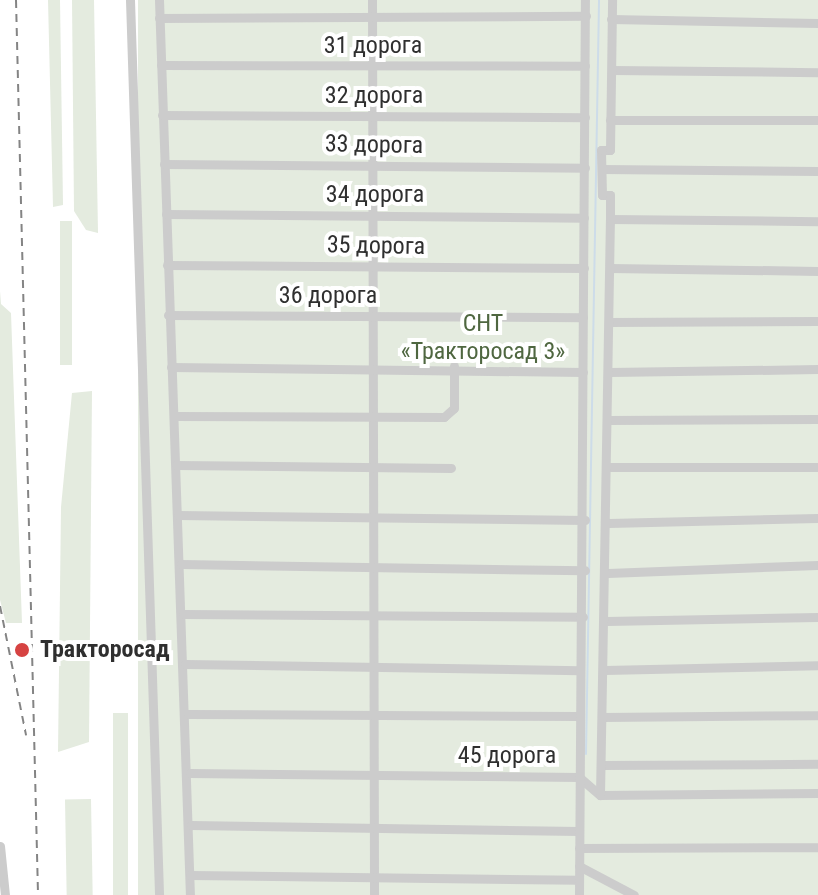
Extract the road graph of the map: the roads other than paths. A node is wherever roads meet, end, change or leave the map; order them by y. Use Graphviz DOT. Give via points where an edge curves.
graph roads {
  1 [pos="130,0"];
  2 [pos="159,0"];
  3 [pos="372,0"];
  4 [pos="585,0"];
  5 [pos="612,0"];
  6 [pos="586,16"];
  7 [pos="372,17"];
  8 [pos="159,18"];
  9 [pos="611,19"];
  10 [pos="818,23"];
  11 [pos="161,65"];
  12 [pos="373,66"];
  13 [pos="585,66"];
  14 [pos="612,70"];
  15 [pos="818,72"];
  16 [pos="162,115"];
  17 [pos="372,116"];
  18 [pos="585,117"];
  19 [pos="610,120"];
  20 [pos="818,120"];
  21 [pos="164,164"];
  22 [pos="371,165"];
  23 [pos="585,168"];
  24 [pos="602,169"];
  25 [pos="818,171"];
  26 [pos="166,214"];
  27 [pos="371,215"];
  28 [pos="584,218"];
  29 [pos="610,219"];
  30 [pos="818,221"];
  31 [pos="167,265"];
  32 [pos="371,266"];
  33 [pos="584,268"];
  34 [pos="610,268"];
  35 [pos="818,271"];
  36 [pos="168,315"];
  37 [pos="371,317"];
  38 [pos="583,317"];
  39 [pos="818,321"];
  40 [pos="609,322"];
  41 [pos="454,366"];
  42 [pos="171,367"];
  43 [pos="371,367"];
  44 [pos="818,369"];
  45 [pos="583,372"];
  46 [pos="610,372"];
  47 [pos="174,416"];
  48 [pos="372,418"];
  49 [pos="818,419"];
  50 [pos="608,420"];
  51 [pos="176,465"];
  52 [pos="607,467"];
  53 [pos="818,467"];
  54 [pos="372,468"];
  55 [pos="451,468"];
  56 [pos="178,515"];
  57 [pos="372,516"];
  58 [pos="818,518"];
  59 [pos="585,520"];
  60 [pos="609,523"];
  61 [pos="181,564"];
  62 [pos="372,565"];
  63 [pos="818,565"];
  64 [pos="585,570"];
  65 [pos="608,573"];
  66 [pos="183,614"];
  67 [pos="373,615"];
  68 [pos="583,617"];
  69 [pos="818,617"];
  70 [pos="607,621"];
  71 [pos="185,664"];
  72 [pos="373,664"];
  73 [pos="818,665"];
  74 [pos="579,670"];
  75 [pos="605,670"];
  76 [pos="188,714"];
  77 [pos="372,715"];
  78 [pos="818,715"];
  79 [pos="578,716"];
  80 [pos="603,717"];
  81 [pos="818,764"];
  82 [pos="601,765"];
  83 [pos="190,773"];
  84 [pos="373,775"];
  85 [pos="579,777"];
  86 [pos="818,793"];
  87 [pos="600,795"];
  88 [pos="191,825"];
  89 [pos="374,827"];
  90 [pos="579,831"];
  91 [pos="0,846"];
  92 [pos="818,847"];
  93 [pos="579,848"];
  94 [pos="579,866"];
  95 [pos="190,875"];
  96 [pos="374,877"];
  97 [pos="578,880"];
  98 [pos="621,892"];
  99 [pos="5,895"];
  100 [pos="159,895"];
  101 [pos="190,895"];
  102 [pos="374,895"];
  103 [pos="579,895"];
  104 [pos="634,895"];
  1 -- 100 [label="street"];
  2 -- 8 [label="street"];
  3 -- 7 [label="street"];
  4 -- 6 [label="street"];
  5 -- 9 [label="street"];
  6 -- 7 [label="street"];
  6 -- 13 [label="street"];
  7 -- 8 [label="street"];
  7 -- 12 [label="street"];
  8 -- 11 [label="street"];
  9 -- 10 [label="street"];
  9 -- 14 [label="street"];
  11 -- 12 [label="street, 31 дорога"];
  11 -- 16 [label="street"];
  12 -- 13 [label="street, 31 дорога"];
  12 -- 17 [label="street"];
  13 -- 18 [label="street"];
  14 -- 15 [label="street"];
  14 -- 19 [label="street"];
  16 -- 17 [label="street, 32 дорога"];
  16 -- 21 [label="street"];
  17 -- 18 [label="street, 32 дорога"];
  17 -- 22 [label="street"];
  18 -- 23 [label="street"];
  19 -- 20 [label="street"];
  19 -- 24 [label="street" via="610,150 601,150"];
  21 -- 22 [label="street, 33 дорога"];
  21 -- 26 [label="street"];
  22 -- 23 [label="street, 33 дорога"];
  22 -- 27 [label="street"];
  23 -- 28 [label="street"];
  24 -- 25 [label="street"];
  24 -- 29 [label="street"];
  26 -- 27 [label="street, 34 дорога"];
  26 -- 31 [label="street"];
  27 -- 28 [label="street, 34 дорога"];
  27 -- 32 [label="street"];
  28 -- 33 [label="street"];
  29 -- 30 [label="street"];
  29 -- 34 [label="street"];
  31 -- 32 [label="street, 35 дорога"];
  31 -- 36 [label="street"];
  32 -- 33 [label="street, 35 дорога"];
  32 -- 37 [label="street"];
  33 -- 38 [label="street"];
  34 -- 35 [label="street"];
  34 -- 40 [label="street"];
  36 -- 37 [label="street, 36 дорога"];
  36 -- 42 [label="street"];
  37 -- 38 [label="street, 36 дорога"];
  37 -- 43 [label="street"];
  38 -- 45 [label="street"];
  39 -- 40 [label="street"];
  40 -- 46 [label="street"];
  41 -- 43 [label="street"];
  41 -- 45 [label="street"];
  41 -- 48 [label="street" via="454,408 444,417"];
  42 -- 43 [label="street"];
  42 -- 47 [label="street"];
  43 -- 48 [label="street"];
  44 -- 46 [label="street"];
  45 -- 59 [label="street"];
  46 -- 50 [label="street"];
  47 -- 48 [label="street"];
  47 -- 51 [label="street"];
  48 -- 54 [label="street"];
  49 -- 50 [label="street"];
  50 -- 52 [label="street"];
  51 -- 54 [label="street"];
  51 -- 56 [label="street"];
  52 -- 53 [label="street"];
  52 -- 60 [label="street"];
  54 -- 55 [label="street"];
  54 -- 57 [label="street"];
  56 -- 57 [label="street"];
  56 -- 61 [label="street"];
  57 -- 59 [label="street"];
  57 -- 62 [label="street"];
  58 -- 60 [label="street"];
  59 -- 64 [label="street"];
  60 -- 65 [label="street"];
  61 -- 62 [label="street"];
  61 -- 66 [label="street"];
  62 -- 64 [label="street"];
  62 -- 67 [label="street"];
  63 -- 65 [label="street"];
  64 -- 68 [label="street"];
  65 -- 70 [label="street"];
  66 -- 67 [label="street"];
  66 -- 71 [label="street"];
  67 -- 68 [label="street"];
  67 -- 72 [label="street"];
  68 -- 74 [label="street"];
  69 -- 70 [label="street"];
  70 -- 75 [label="street"];
  71 -- 72 [label="street"];
  71 -- 76 [label="street"];
  72 -- 74 [label="street"];
  72 -- 77 [label="street"];
  73 -- 75 [label="street"];
  74 -- 79 [label="street"];
  75 -- 80 [label="street"];
  76 -- 77 [label="street"];
  76 -- 83 [label="street"];
  77 -- 79 [label="street"];
  77 -- 84 [label="street"];
  78 -- 80 [label="street"];
  79 -- 85 [label="street"];
  80 -- 82 [label="street"];
  81 -- 82 [label="street"];
  82 -- 87 [label="street"];
  83 -- 84 [label="street, 45 дорога"];
  83 -- 88 [label="street"];
  84 -- 85 [label="street, 45 дорога"];
  84 -- 89 [label="street"];
  85 -- 87 [label="street, 45 дорога"];
  85 -- 90 [label="street"];
  86 -- 87 [label="street"];
  88 -- 89 [label="street"];
  88 -- 95 [label="street"];
  89 -- 90 [label="street"];
  89 -- 96 [label="street"];
  90 -- 93 [label="street"];
  91 -- 99 [label="street"];
  92 -- 93 [label="street"];
  93 -- 94 [label="street"];
  94 -- 97 [label="street"];
  94 -- 98 [label="street"];
  95 -- 96 [label="street"];
  95 -- 101 [label="street"];
  96 -- 97 [label="street"];
  96 -- 102 [label="street"];
  97 -- 103 [label="street"];
  98 -- 104 [label="street"];
}
